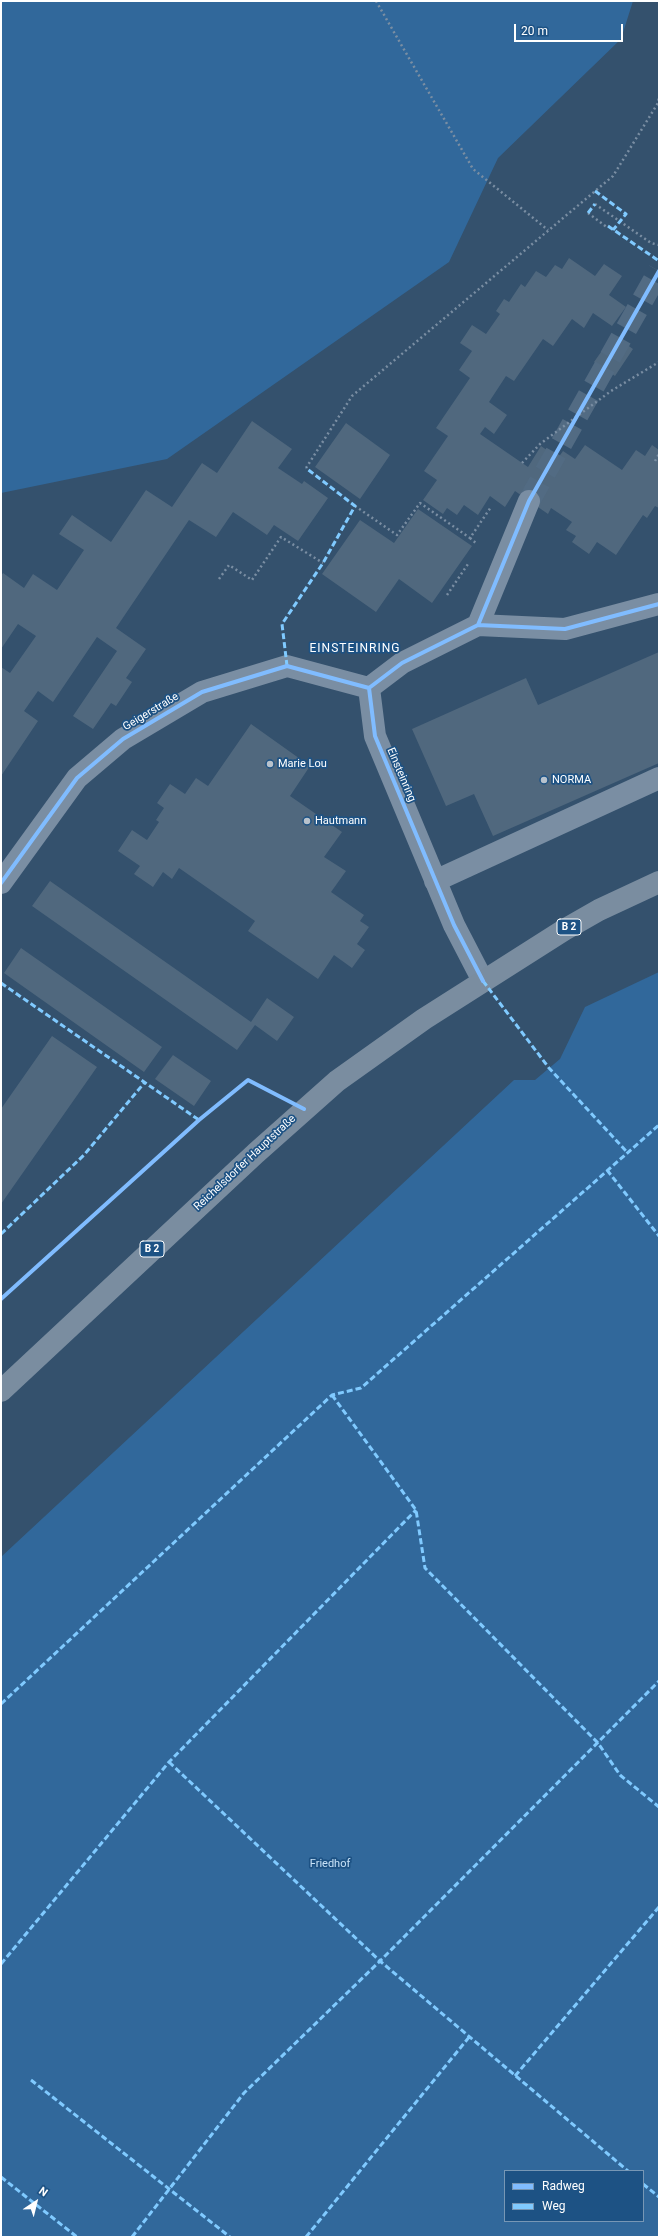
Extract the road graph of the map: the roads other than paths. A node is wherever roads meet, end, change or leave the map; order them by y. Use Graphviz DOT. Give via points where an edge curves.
graph roads {
  1 [pos="529,501"];
  2 [pos="659,604"];
  3 [pos="478,625"];
  4 [pos="369,688"];
  5 [pos="659,778"];
  6 [pos="436,881"];
  7 [pos="659,882"];
  8 [pos="1,883"];
  9 [pos="483,981"];
  10 [pos="1,1391"];
  1 -- 3 [label="street"];
  2 -- 3 [label="street" via="565,630"];
  3 -- 4 [label="street" via="402,663"];
  4 -- 6 [label="street, Einsteinring" via="375,736"];
  4 -- 8 [label="street, Geigerstraße" via="287,666 202,692 123,739 78,778"];
  5 -- 6 [label="street"];
  6 -- 9 [label="street, Einsteinring" via="454,924"];
  7 -- 9 [label="main road, Reichelsdorfer Hauptstraße / B 2" via="599,910"];
  9 -- 10 [label="main road, Reichelsdorfer Hauptstraße / B 2" via="363,1061 304,1109"];
}
